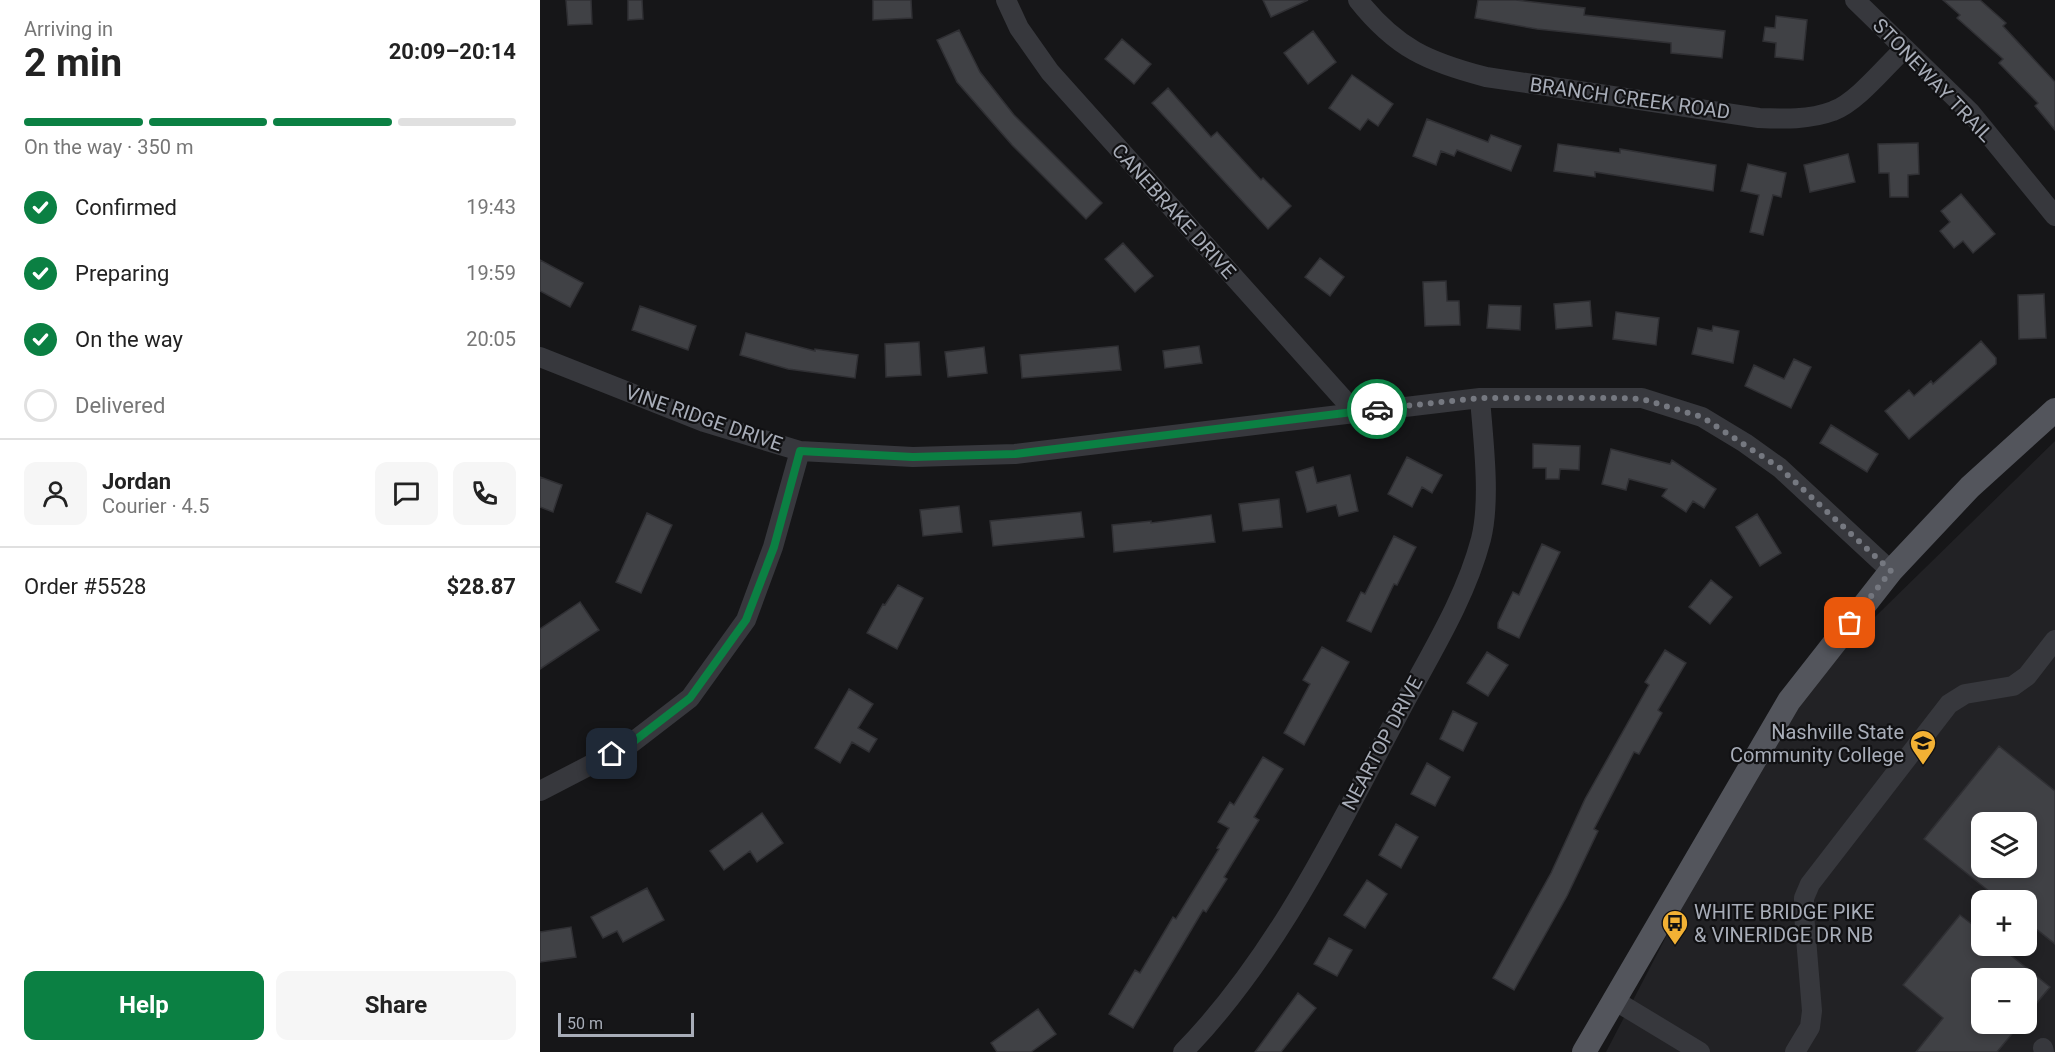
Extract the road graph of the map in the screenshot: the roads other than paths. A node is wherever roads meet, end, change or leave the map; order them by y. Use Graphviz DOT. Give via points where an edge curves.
graph roads {
  1 [pos="1006,0"];
  2 [pos="1358,0"];
  3 [pos="1855,0"];
  4 [pos="1903,50"];
  5 [pos="2055,216"];
  6 [pos="540,357"];
  7 [pos="1480,398"];
  8 [pos="2055,410"];
  9 [pos="1355,412"];
  10 [pos="800,451"];
  11 [pos="1891,571"];
  12 [pos="2055,640"];
  13 [pos="540,791"];
  14 [pos="1614,1000"];
  15 [pos="1183,1052"];
  16 [pos="1584,1052"];
  17 [pos="1700,1052"];
  18 [pos="1795,1052"];
  1 -- 9 [label="street, CANEBRAKE DRIVE" via="1019,28 1050,72"];
  2 -- 4 [label="street, BRANCH CREEK ROAD" via="1384,31 1413,52 1443,66 1486,77 1759,118 1796,119 1834,111"];
  3 -- 4 [label="street, STONEWAY TRAIL"];
  4 -- 5 [label="street, STONEWAY TRAIL" via="1971,113"];
  6 -- 10 [label="street, VINE RIDGE DRIVE" via="704,422"];
  7 -- 9 [label="street, VINE RIDGE DRIVE"];
  7 -- 11 [label="street, VINE RIDGE DRIVE" via="1642,399 1702,417 1780,468"];
  7 -- 15 [label="street, NEARTOP DRIVE" via="1485,482 1481,537 1461,595 1282,923 1233,995"];
  8 -- 11 [label="main road" via="1970,487"];
  9 -- 10 [label="street, VINE RIDGE DRIVE" via="1015,454 913,457"];
  10 -- 13 [label="street" via="774,547 746,620 690,698 629,745"];
  11 -- 14 [label="main road" via="1789,701"];
  12 -- 18 [label="street" via="2027,676 2013,686 1965,694 1949,704 1810,884 1804,898 1804,914 1812,1011 1810,1027"];
  14 -- 16 [label="main road"];
  14 -- 17 [label="street"];
}
